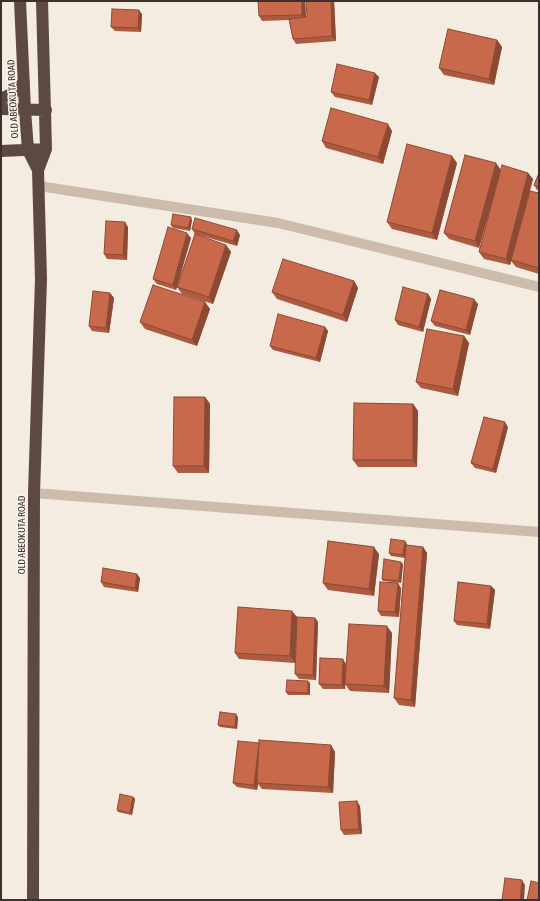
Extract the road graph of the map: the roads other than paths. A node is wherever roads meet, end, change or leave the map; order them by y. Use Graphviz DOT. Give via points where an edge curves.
graph roads {
  1 [pos="20,1"];
  2 [pos="42,1"];
  3 [pos="24,82"];
  4 [pos="1,99"];
  5 [pos="1,109"];
  6 [pos="24,110"];
  7 [pos="46,110"];
  8 [pos="46,149"];
  9 [pos="28,150"];
  10 [pos="1,151"];
  11 [pos="38,170"];
  12 [pos="39,186"];
  13 [pos="539,287"];
  14 [pos="34,493"];
  15 [pos="539,532"];
  16 [pos="33,900"];
  1 -- 3 [label="highway, OLD ABEOKUTA ROAD"];
  2 -- 7 [label="highway, OLD ABEOKUTA ROAD"];
  3 -- 4 [label="highway" via="13,93"];
  3 -- 6 [label="highway, OLD ABEOKUTA ROAD"];
  5 -- 6 [label="highway"];
  6 -- 7 [label="highway"];
  6 -- 9 [label="highway, OLD ABEOKUTA ROAD"];
  7 -- 8 [label="highway, OLD ABEOKUTA ROAD"];
  8 -- 9 [label="highway"];
  8 -- 11 [label="highway, OLD ABEOKUTA ROAD"];
  9 -- 10 [label="highway"];
  9 -- 11 [label="highway, OLD ABEOKUTA ROAD"];
  11 -- 12 [label="highway, OLD ABEOKUTA ROAD"];
  12 -- 13 [label="street" via="278,223"];
  12 -- 14 [label="highway, OLD ABEOKUTA ROAD" via="41,279"];
  14 -- 15 [label="street"];
  14 -- 16 [label="highway, OLD ABEOKUTA ROAD"];
}
